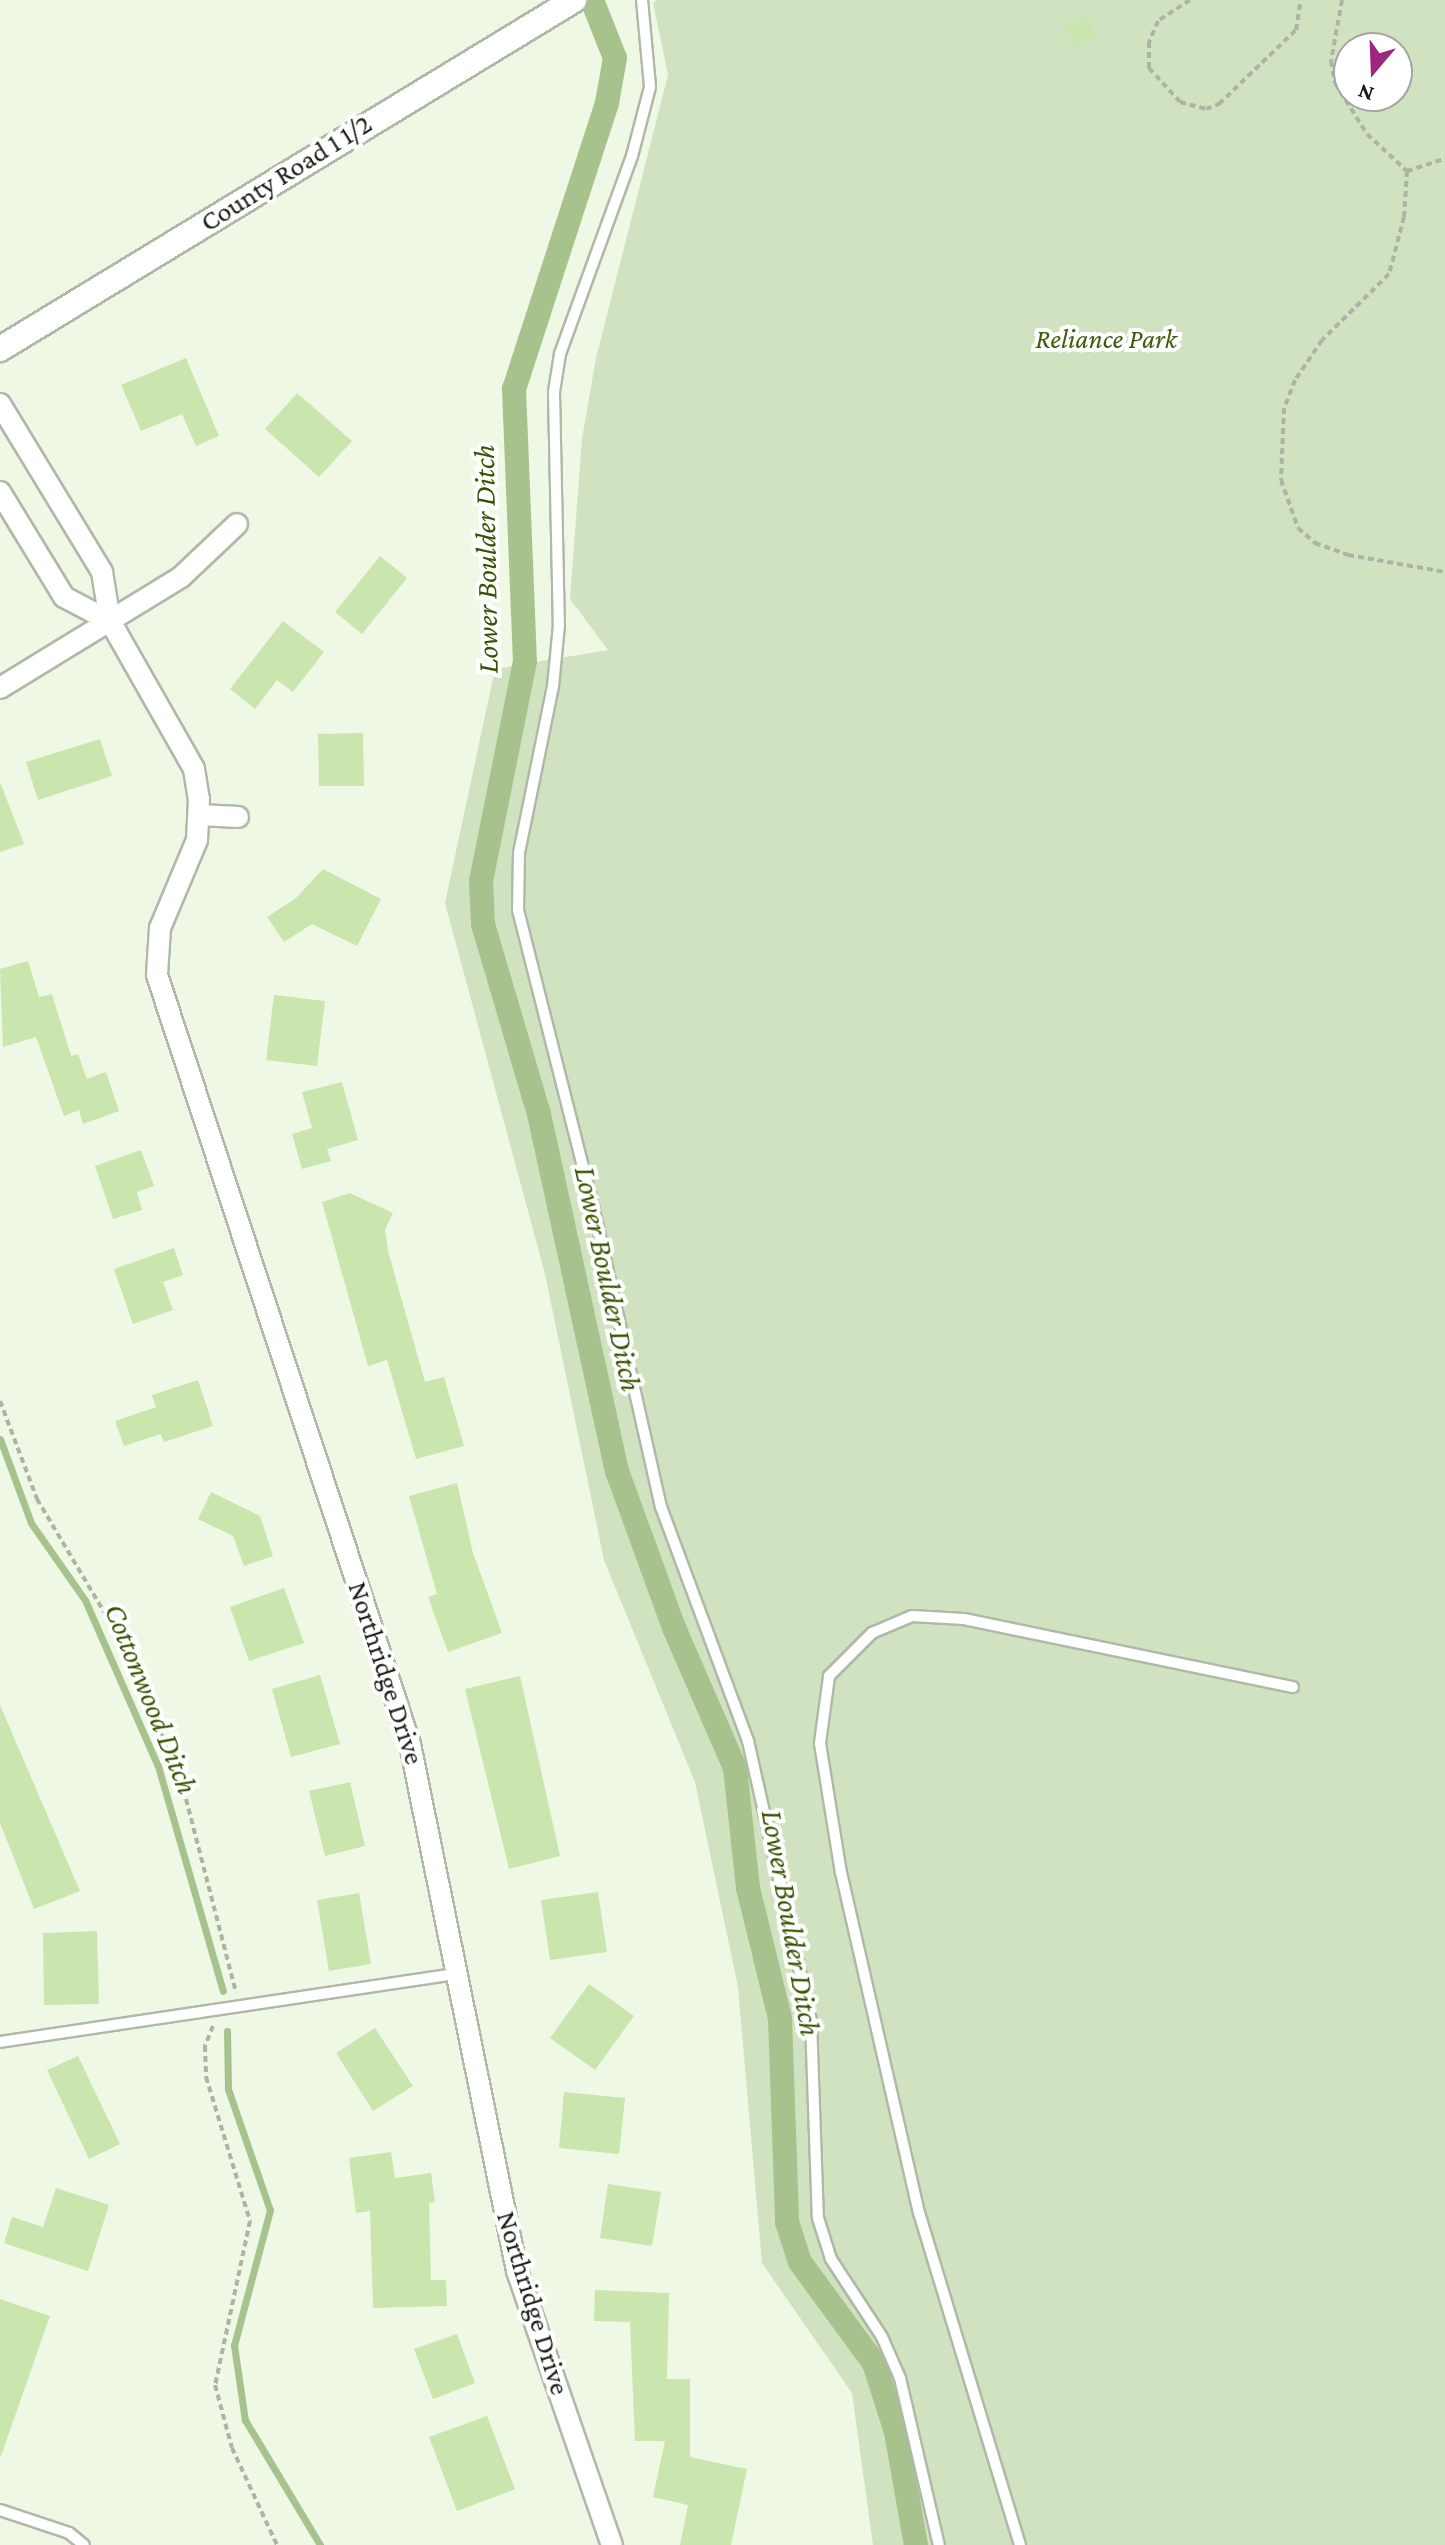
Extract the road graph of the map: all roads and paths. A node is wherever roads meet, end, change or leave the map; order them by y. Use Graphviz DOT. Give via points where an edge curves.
graph roads {
  1 [pos="574,0"];
  2 [pos="642,0"];
  3 [pos="1190,0"];
  4 [pos="1301,0"];
  5 [pos="1342,0"];
  6 [pos="1445,159"];
  7 [pos="1407,171"];
  8 [pos="0,349"];
  9 [pos="0,404"];
  10 [pos="0,492"];
  11 [pos="237,524"];
  12 [pos="1445,572"];
  13 [pos="110,621"];
  14 [pos="0,688"];
  15 [pos="200,815"];
  16 [pos="238,817"];
  17 [pos="0,1401"];
  18 [pos="1293,1687"];
  19 [pos="459,1974"];
  20 [pos="236,1995"];
  21 [pos="211,2029"];
  22 [pos="0,2042"];
  23 [pos="0,2510"];
  24 [pos="84,2545"];
  25 [pos="277,2545"];
  26 [pos="612,2545"];
  27 [pos="939,2545"];
  28 [pos="1020,2545"];
  1 -- 8 [label="street, County Road 1 1/2"];
  2 -- 27 [label="lane" via="650,87 632,156 560,354 554,393 559,625 553,686 519,853 518,910 594,1210 661,1507 748,1741 811,2021 818,2218 831,2259 882,2337 900,2378"];
  3 -- 4 [label="path" via="1158,21 1149,42 1149,68 1180,102 1206,109 1219,104 1296,30"];
  5 -- 7 [label="path" via="1331,61 1335,83 1367,134"];
  6 -- 7 [label="path"];
  7 -- 12 [label="path" via="1399,244 1389,274 1322,340 1295,380 1284,408 1281,480 1298,528 1315,543 1348,555"];
  9 -- 13 [label="street, Northridge Drive" via="102,572"];
  10 -- 13 [label="street" via="64,597"];
  11 -- 13 [label="street" via="181,577"];
  13 -- 14 [label="street"];
  13 -- 15 [label="street, Northridge Drive" via="189,759"];
  15 -- 16 [label="street"];
  15 -- 19 [label="street, Northridge Drive" via="192,858 160,928 157,975 410,1744"];
  17 -- 20 [label="path" via="37,1499 132,1659 186,1799"];
  18 -- 28 [label="lane" via="964,1619 912,1616 872,1633 829,1676 820,1743 841,1873 919,2213 967,2385"];
  19 -- 22 [label="lane"];
  19 -- 26 [label="street, Northridge Drive" via="517,2271"];
  21 -- 25 [label="path" via="206,2077 250,2221 219,2351 217,2407"];
  23 -- 24 [label="lane" via="69,2533"];
}
